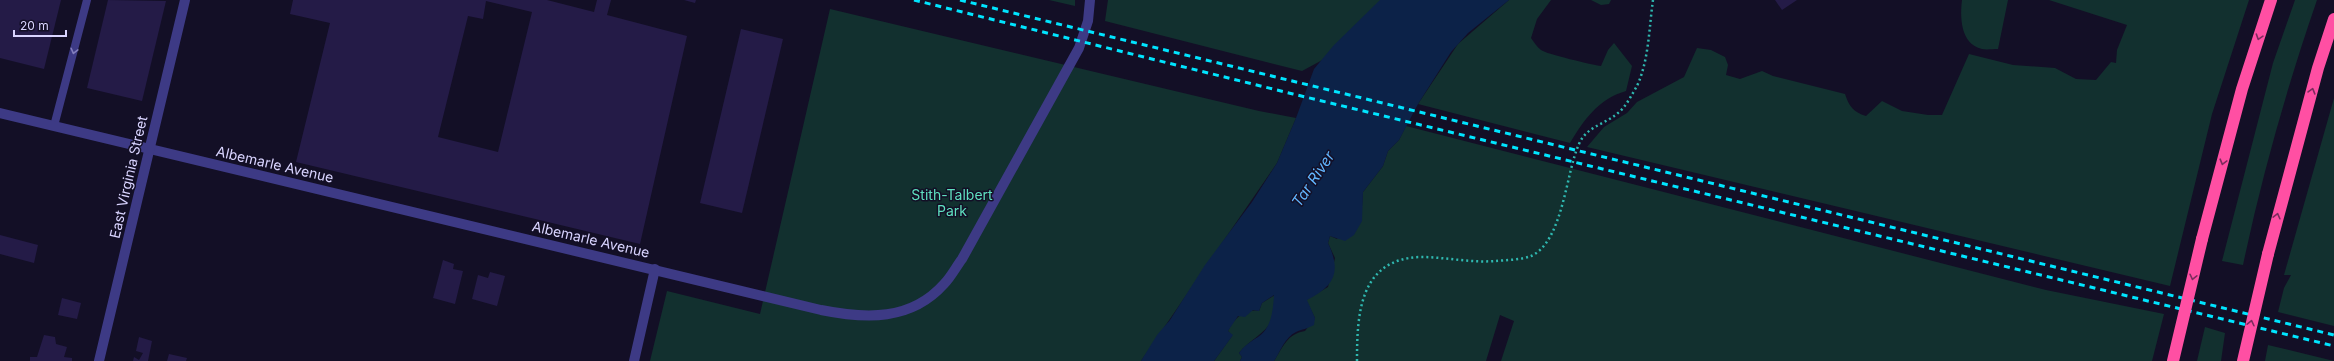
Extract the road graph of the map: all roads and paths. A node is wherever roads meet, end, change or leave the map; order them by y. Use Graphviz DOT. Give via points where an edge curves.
graph roads {
  1 [pos="87,0"];
  2 [pos="185,0"];
  3 [pos="1090,0"];
  4 [pos="1653,0"];
  5 [pos="2271,0"];
  6 [pos="2334,19"];
  7 [pos="0,113"];
  8 [pos="54,126"];
  9 [pos="149,148"];
  10 [pos="655,269"];
  11 [pos="99,361"];
  12 [pos="634,361"];
  13 [pos="1356,361"];
  14 [pos="2173,361"];
  15 [pos="2242,361"];
  1 -- 8 [label="lane, one-way"];
  2 -- 9 [label="street, East Virginia Street"];
  3 -- 10 [label="street, Albemarle Avenue" via="1088,21 1079,48 1059,85 962,259 944,284 925,301 879,317 843,315"];
  4 -- 13 [label="path" via="1644,61 1637,85 1619,113 1592,128 1578,145 1558,220 1541,248 1531,256 1509,260 1475,262 1420,257 1404,259 1389,265 1374,278 1364,294 1357,317"];
  5 -- 14 [label="highway, one-way, bridge" via="2242,89"];
  15 -- 6 [label="highway, one-way, bridge" via="2268,254"];
  7 -- 8 [label="street, Albemarle Avenue"];
  8 -- 9 [label="street, Albemarle Avenue"];
  9 -- 10 [label="street, Albemarle Avenue"];
  9 -- 11 [label="street, East Virginia Street"];
  10 -- 12 [label="street"];
}
